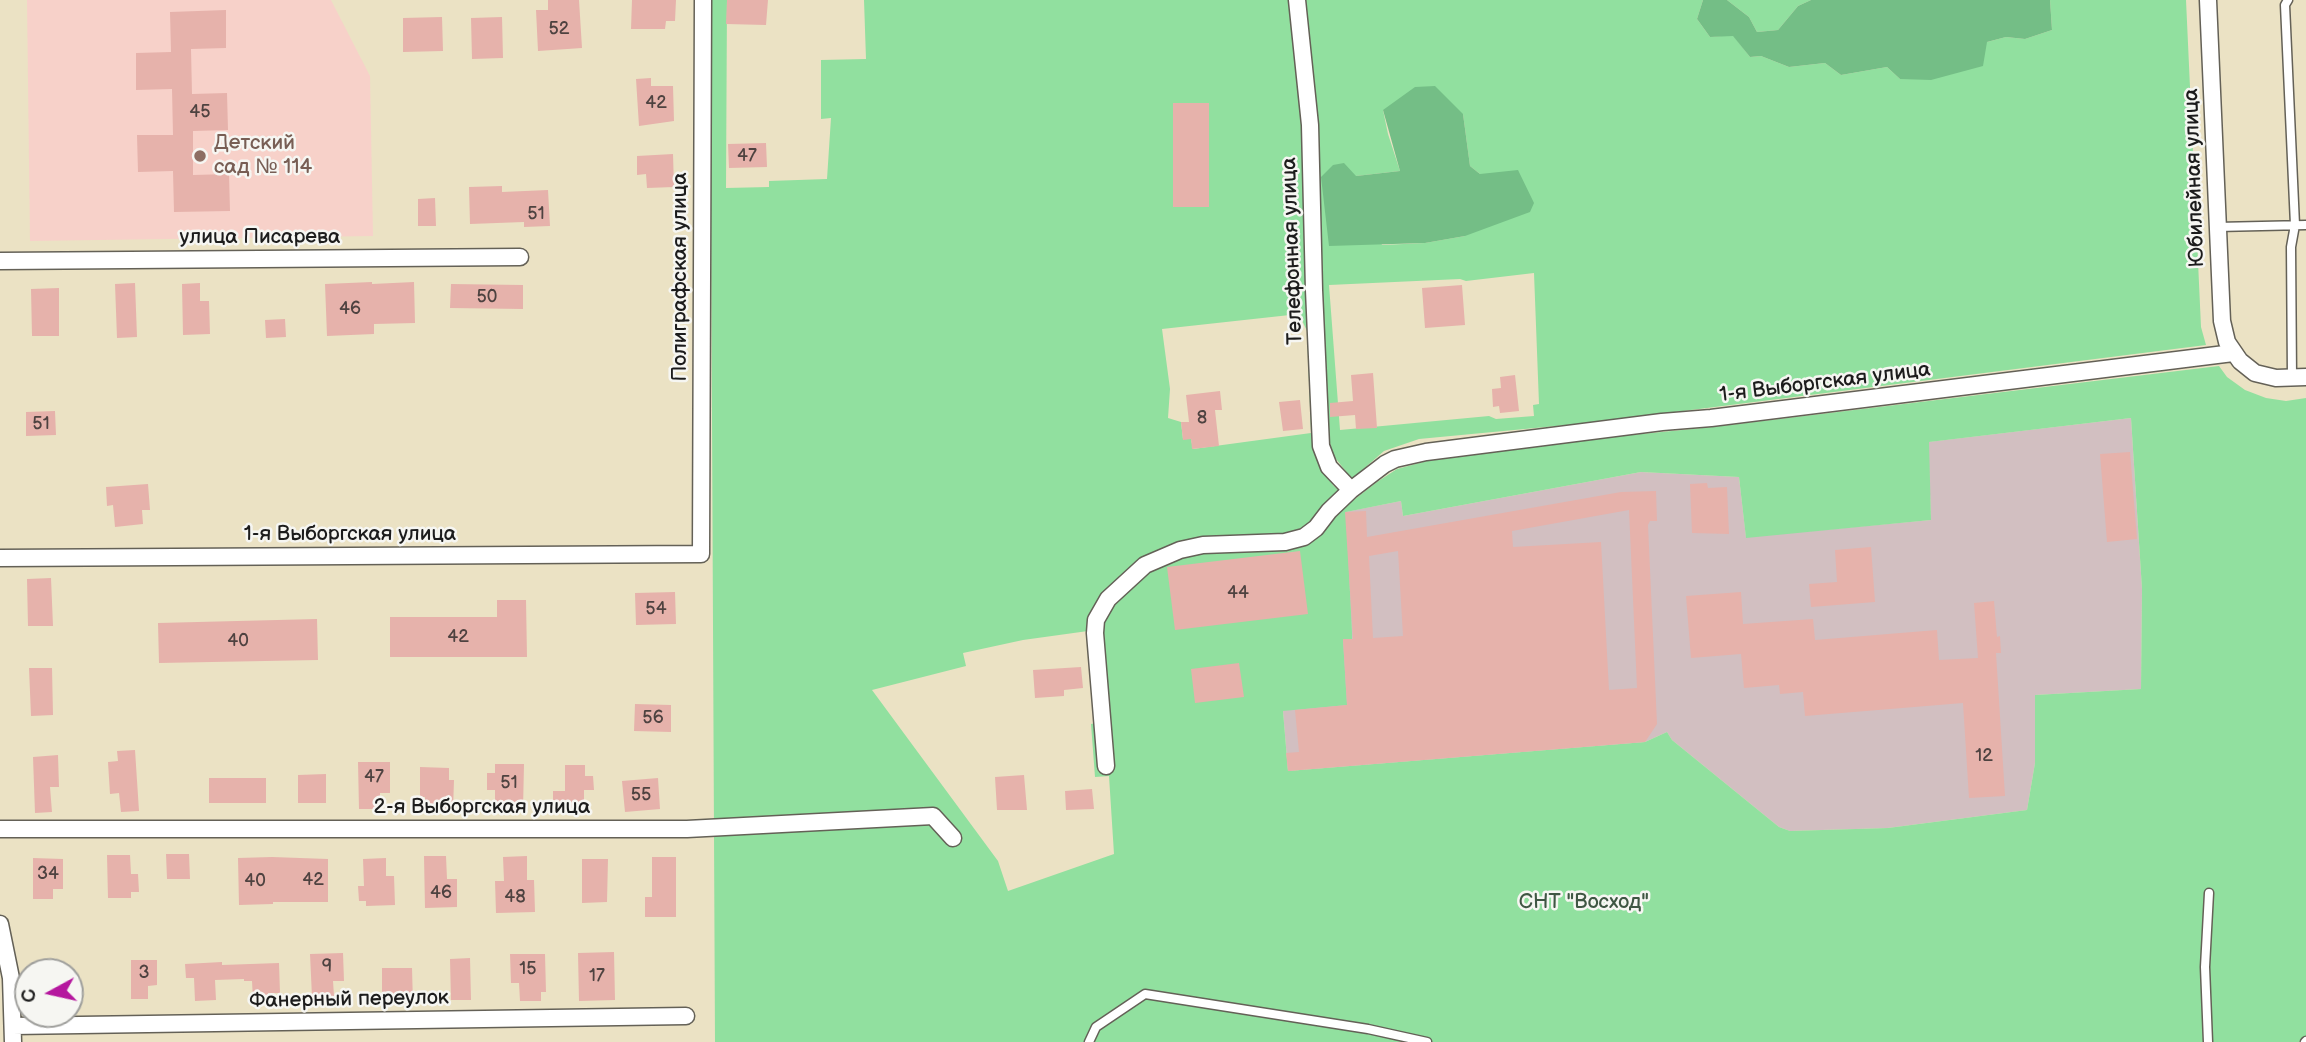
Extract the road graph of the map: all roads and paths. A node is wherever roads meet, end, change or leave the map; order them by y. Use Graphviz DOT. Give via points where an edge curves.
graph roads {
  1 [pos="703,0"];
  2 [pos="1297,0"];
  3 [pos="2208,0"];
  4 [pos="2288,0"];
  5 [pos="2295,225"];
  6 [pos="2306,225"];
  7 [pos="2217,227"];
  8 [pos="520,257"];
  9 [pos="0,261"];
  10 [pos="2233,353"];
  11 [pos="2299,377"];
  12 [pos="1351,490"];
  13 [pos="701,554"];
  14 [pos="0,558"];
  15 [pos="1106,766"];
  16 [pos="0,829"];
  17 [pos="953,838"];
  18 [pos="2209,893"];
  19 [pos="0,924"];
  20 [pos="4,965"];
  21 [pos="686,1016"];
  22 [pos="13,1034"];
  23 [pos="1089,1042"];
  24 [pos="1427,1042"];
  25 [pos="2208,1042"];
  1 -- 13 [label="street, Полиграфская улица"];
  2 -- 12 [label="street, Телефонная улица" via="1310,125 1321,446 1329,467"];
  3 -- 7 [label="street, Юбилейная улица"];
  4 -- 5 [label="lane"];
  5 -- 6 [label="lane"];
  5 -- 7 [label="lane"];
  5 -- 11 [label="lane" via="2291,247"];
  7 -- 10 [label="street, Юбилейная улица" via="2222,321"];
  8 -- 9 [label="street, улица Писарева"];
  10 -- 11 [label="street" via="2265,377"];
  10 -- 12 [label="street, 1-я Выборгская улица" via="1426,452 1385,464"];
  12 -- 15 [label="street, 1-я Выборгская улица" via="1304,537 1180,550 1145,565 1108,599 1096,620"];
  13 -- 14 [label="street, 1-я Выборгская улица"];
  16 -- 17 [label="street, 2-я Выборгская улица" via="687,829 933,816"];
  18 -- 25 [label="lane" via="2205,967"];
  19 -- 20 [label="street"];
  20 -- 22 [label="street" via="12,992"];
  21 -- 22 [label="street, Фанерный переулок"];
  23 -- 24 [label="lane" via="1096,1027 1146,994"];
}
